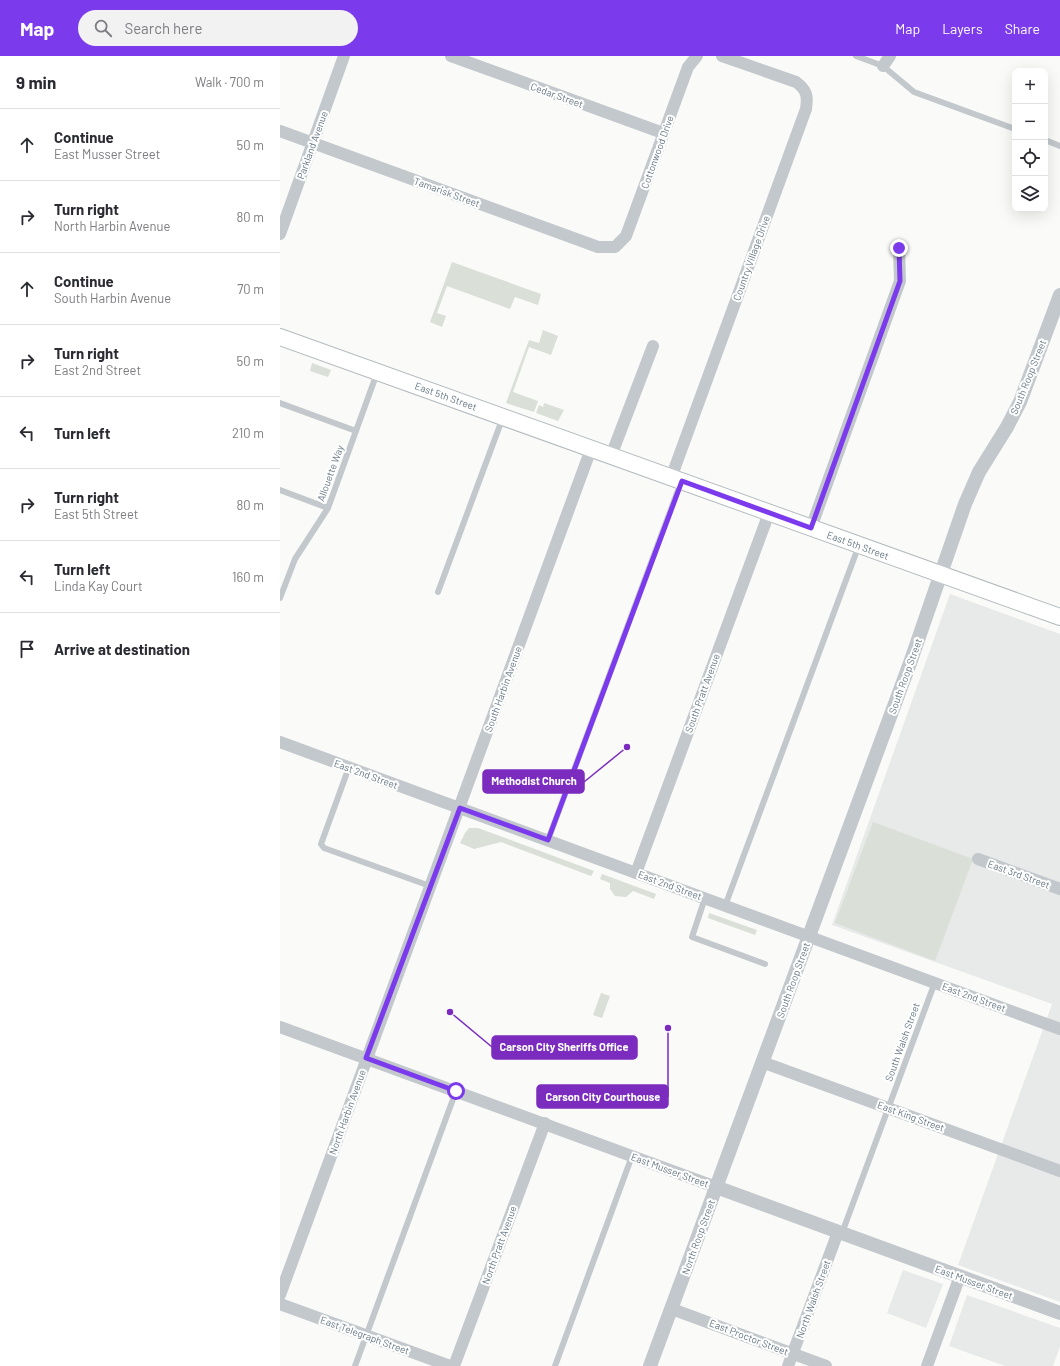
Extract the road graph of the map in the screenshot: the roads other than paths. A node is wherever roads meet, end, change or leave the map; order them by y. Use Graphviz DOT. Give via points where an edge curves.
graph roads {
  1 [pos="344,56"];
  2 [pos="451,56"];
  3 [pos="698,56"];
  4 [pos="722,56"];
  5 [pos="856,56"];
  6 [pos="886,61"];
  7 [pos="1012,128"];
  8 [pos="280,132"];
  9 [pos="663,133"];
  10 [pos="1048,141"];
  11 [pos="313,143"];
  12 [pos="1060,146"];
  13 [pos="280,234"];
  14 [pos="615,247"];
  15 [pos="899,248"];
  16 [pos="1060,296"];
  17 [pos="280,337"];
  18 [pos="653,346"];
  19 [pos="378,372"];
  20 [pos="280,403"];
  21 [pos="503,417"];
  22 [pos="356,431"];
  23 [pos="591,449"];
  24 [pos="612,456"];
  25 [pos="676,480"];
  26 [pos="280,490"];
  27 [pos="328,508"];
  28 [pos="769,512"];
  29 [pos="811,528"];
  30 [pos="859,545"];
  31 [pos="941,575"];
  32 [pos="438,592"];
  33 [pos="280,598"];
  34 [pos="1060,618"];
  35 [pos="280,742"];
  36 [pos="349,767"];
  37 [pos="460,808"];
  38 [pos="548,840"];
  39 [pos="978,859"];
  40 [pos="636,873"];
  41 [pos="430,886"];
  42 [pos="1060,889"];
  43 [pos="705,898"];
  44 [pos="725,906"];
  45 [pos="414,929"];
  46 [pos="808,936"];
  47 [pos="765,964"];
  48 [pos="935,982"];
  49 [pos="280,1027"];
  50 [pos="1060,1029"];
  51 [pos="366,1058"];
  52 [pos="762,1062"];
  53 [pos="456,1091"];
  54 [pos="888,1108"];
  55 [pos="544,1123"];
  56 [pos="632,1156"];
  57 [pos="1060,1171"];
  58 [pos="716,1187"];
  59 [pos="840,1233"];
  60 [pos="960,1276"];
  61 [pos="280,1295"];
  62 [pos="280,1304"];
  63 [pos="672,1309"];
  64 [pos="1060,1313"];
  65 [pos="366,1335"];
  66 [pos="793,1354"];
  67 [pos="355,1366"];
  68 [pos="450,1366"];
  69 [pos="454,1366"];
  70 [pos="555,1366"];
  71 [pos="650,1366"];
  72 [pos="788,1366"];
  73 [pos="826,1366"];
  74 [pos="927,1366"];
  1 -- 11 [label="street, Parkland Avenue"];
  2 -- 9 [label="street, Cedar Street"];
  3 -- 9 [label="street, Cottonwood Drive" via="688,67"];
  4 -- 25 [label="street, Country Village Drive" via="796,82 804,88 808,98"];
  5 -- 6 [label="lane"];
  6 -- 7 [label="lane" via="914,92"];
  8 -- 11 [label="street, Tamarisk Street"];
  9 -- 14 [label="street, Cottonwood Drive" via="626,236"];
  10 -- 12 [label="lane"];
  11 -- 13 [label="street, Parkland Avenue"];
  11 -- 14 [label="street, Tamarisk Street" via="598,247"];
  15 -- 29 [label="street" via="900,281"];
  16 -- 31 [label="street, South Roop Street" via="1020,402 973,486"];
  17 -- 19 [label="main road, East 5th Street"];
  18 -- 24 [label="street"];
  19 -- 21 [label="main road, East 5th Street"];
  19 -- 22 [label="lane, Allouette Way"];
  20 -- 22 [label="lane"];
  21 -- 23 [label="main road, East 5th Street"];
  21 -- 32 [label="lane"];
  22 -- 27 [label="lane, Allouette Way"];
  23 -- 24 [label="main road, East 5th Street"];
  23 -- 37 [label="street, South Harbin Avenue"];
  24 -- 25 [label="main road, East 5th Street"];
  25 -- 28 [label="main road, East 5th Street"];
  25 -- 38 [label="lane"];
  26 -- 27 [label="lane"];
  27 -- 33 [label="lane, Allouette Way" via="295,559"];
  28 -- 29 [label="main road, East 5th Street"];
  28 -- 40 [label="street, South Pratt Avenue"];
  29 -- 30 [label="main road, East 5th Street"];
  30 -- 31 [label="main road, East 5th Street"];
  30 -- 44 [label="lane"];
  31 -- 34 [label="main road, East 5th Street"];
  31 -- 46 [label="street, South Roop Street"];
  35 -- 36 [label="street, East 2nd Street"];
  36 -- 37 [label="street, East 2nd Street"];
  36 -- 41 [label="lane" via="321,844 324,848"];
  37 -- 38 [label="street, East 2nd Street"];
  37 -- 41 [label="street, South Harbin Avenue"];
  38 -- 40 [label="street, East 2nd Street"];
  39 -- 42 [label="street, East 3rd Street"];
  40 -- 43 [label="street, East 2nd Street"];
  41 -- 45 [label="street, South Harbin Avenue"];
  43 -- 44 [label="street, East 2nd Street"];
  43 -- 47 [label="lane" via="692,937"];
  44 -- 46 [label="street, East 2nd Street"];
  45 -- 51 [label="street, North Harbin Avenue"];
  46 -- 48 [label="street, East 2nd Street"];
  46 -- 52 [label="street, South Roop Street"];
  48 -- 50 [label="street, East 2nd Street"];
  48 -- 54 [label="lane, South Walsh Street"];
  49 -- 51 [label="street, East Musser Street"];
  51 -- 53 [label="street, East Musser Street"];
  51 -- 61 [label="street, North Harbin Avenue"];
  52 -- 54 [label="street, East King Street"];
  52 -- 58 [label="street, North Roop Street"];
  53 -- 55 [label="street, East Musser Street"];
  53 -- 65 [label="lane"];
  54 -- 57 [label="street, East King Street"];
  54 -- 59 [label="lane, North Walsh Street"];
  55 -- 56 [label="street, East Musser Street"];
  55 -- 69 [label="street, North Pratt Avenue"];
  56 -- 58 [label="street, East Musser Street"];
  56 -- 70 [label="lane"];
  58 -- 59 [label="street, East Musser Street"];
  58 -- 63 [label="street, North Roop Street"];
  59 -- 60 [label="street, East Musser Street"];
  59 -- 66 [label="street, North Walsh Street"];
  60 -- 64 [label="street, East Musser Street"];
  60 -- 74 [label="street"];
  62 -- 65 [label="street, East Telegraph Street"];
  63 -- 66 [label="street, East Proctor Street"];
  63 -- 71 [label="street, North Roop Street"];
  65 -- 67 [label="lane"];
  65 -- 68 [label="street, East Telegraph Street"];
  66 -- 72 [label="street, North Walsh Street"];
  66 -- 73 [label="street, East Proctor Street"];
}
